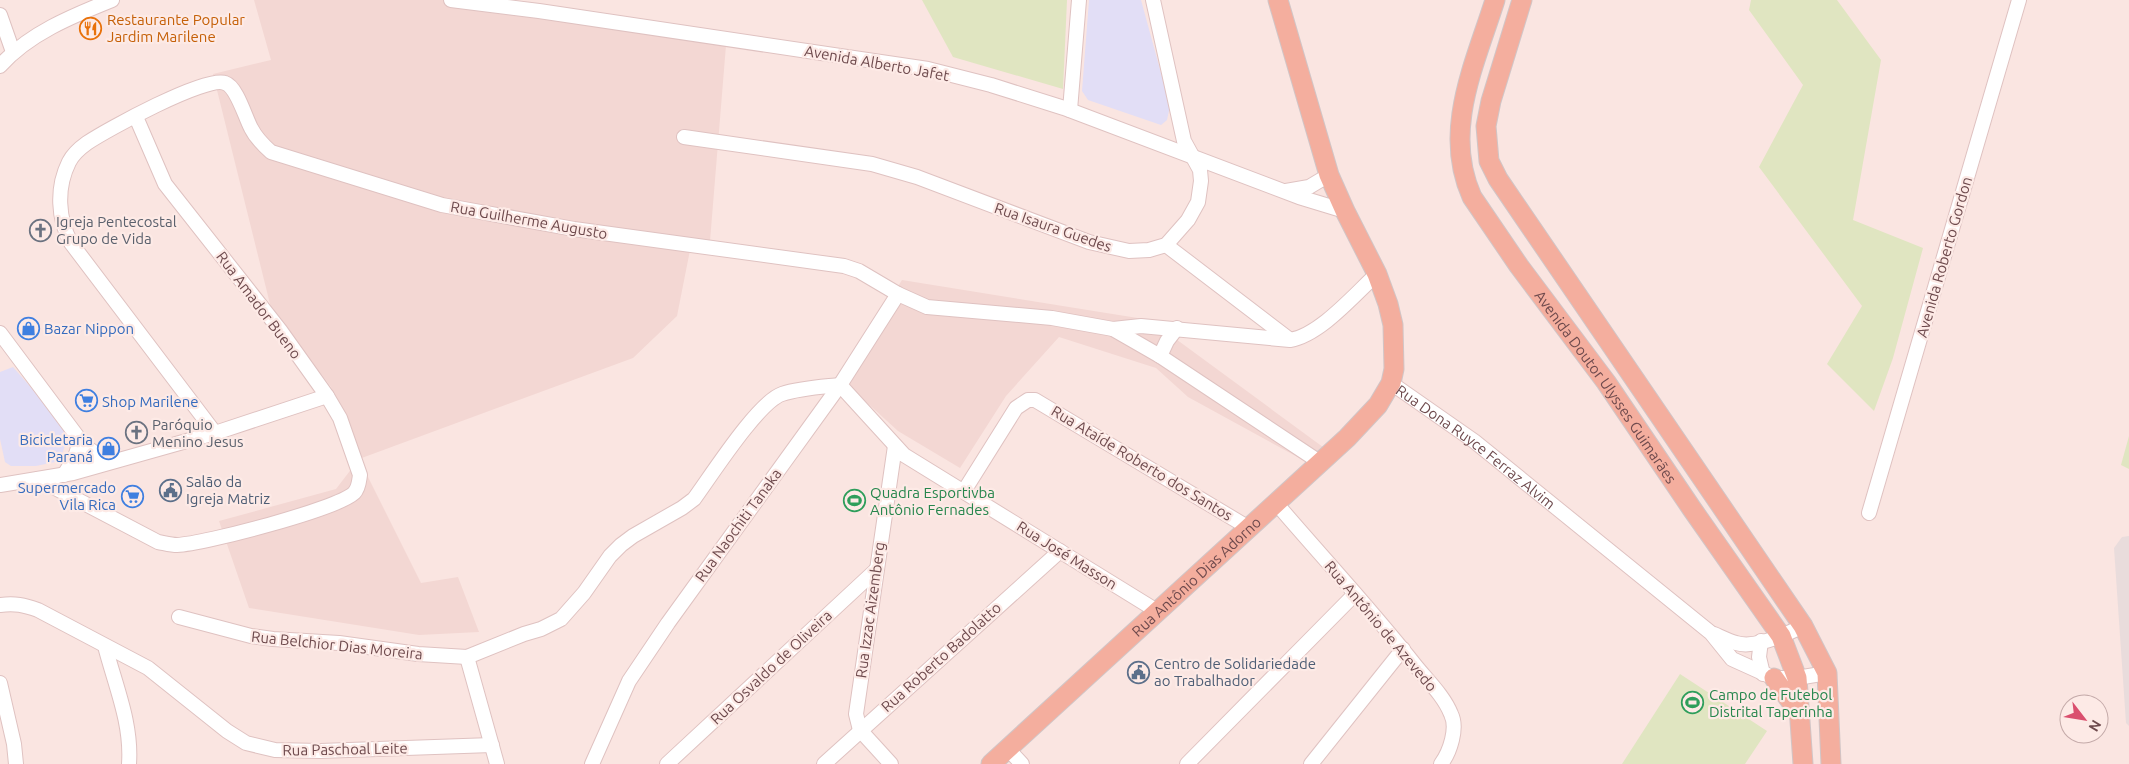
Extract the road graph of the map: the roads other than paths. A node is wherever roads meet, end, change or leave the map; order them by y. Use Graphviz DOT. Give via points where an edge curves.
graph roads {
  1 [pos="112,0"];
  2 [pos="451,0"];
  3 [pos="1080,0"];
  4 [pos="1153,0"];
  5 [pos="1278,0"];
  6 [pos="1495,0"];
  7 [pos="1522,0"];
  8 [pos="2019,0"];
  9 [pos="88,5"];
  10 [pos="0,15"];
  11 [pos="13,52"];
  12 [pos="0,66"];
  13 [pos="1070,110"];
  14 [pos="136,117"];
  15 [pos="684,138"];
  16 [pos="1192,156"];
  17 [pos="1329,175"];
  18 [pos="1286,191"];
  19 [pos="1345,211"];
  20 [pos="1166,245"];
  21 [pos="1519,266"];
  22 [pos="1377,274"];
  23 [pos="898,294"];
  24 [pos="1593,320"];
  25 [pos="1178,328"];
  26 [pos="1113,329"];
  27 [pos="0,333"];
  28 [pos="1290,340"];
  29 [pos="1160,356"];
  30 [pos="1391,383"];
  31 [pos="840,385"];
  32 [pos="328,396"];
  33 [pos="215,433"];
  34 [pos="80,442"];
  35 [pos="895,446"];
  36 [pos="116,460"];
  37 [pos="1320,463"];
  38 [pos="64,475"];
  39 [pos="38,479"];
  40 [pos="0,485"];
  41 [pos="964,491"];
  42 [pos="1276,503"];
  43 [pos="1868,513"];
  44 [pos="1249,528"];
  45 [pos="1060,551"];
  46 [pos="876,570"];
  47 [pos="1355,594"];
  48 [pos="0,605"];
  49 [pos="1157,611"];
  50 [pos="179,617"];
  51 [pos="1803,626"];
  52 [pos="1711,633"];
  53 [pos="1782,636"];
  54 [pos="1761,641"];
  55 [pos="105,646"];
  56 [pos="1403,650"];
  57 [pos="467,657"];
  58 [pos="1827,673"];
  59 [pos="1768,676"];
  60 [pos="1797,678"];
  61 [pos="0,683"];
  62 [pos="1799,713"];
  63 [pos="860,730"];
  64 [pos="492,745"];
  65 [pos="1007,748"];
  66 [pos="1443,763"];
  67 [pos="16,764"];
  68 [pos="129,764"];
  69 [pos="497,764"];
  70 [pos="592,764"];
  71 [pos="667,764"];
  72 [pos="824,764"];
  73 [pos="891,764"];
  74 [pos="991,764"];
  75 [pos="1022,764"];
  76 [pos="1187,764"];
  77 [pos="1310,764"];
  78 [pos="1803,764"];
  79 [pos="1831,764"];
  1 -- 9 [label="street"];
  2 -- 13 [label="street, Avenida Alberto Jafet" via="928,69"];
  3 -- 13 [label="street"];
  4 -- 16 [label="street" via="1184,141"];
  5 -- 17 [label="main road, Rua Dona Ruyce Ferraz Alvim"];
  6 -- 21 [label="main road, Avenida Doutor Ulysses Guimarães" via="1460,118 1459,145 1462,172 1472,197"];
  7 -- 24 [label="main road, Avenida Doutor Ulysses Guimarães" via="1491,100 1486,126 1489,161"];
  8 -- 43 [label="street, Avenida Roberto Gordon"];
  9 -- 11 [label="street"];
  10 -- 11 [label="street"];
  11 -- 12 [label="street"];
  13 -- 16 [label="street, Avenida Alberto Jafet"];
  14 -- 23 [label="street, Rua Guilherme Augusto" via="197,86 216,81 230,86 251,129 271,152 432,202 576,229 844,266"];
  14 -- 32 [label="street, Rua Amador Bueno" via="165,184"];
  14 -- 33 [label="street, Rua Guilherme Augusto" via="77,150 63,178 61,218 71,243"];
  15 -- 20 [label="street, Rua Isaura Guedes" via="872,164 918,177 1089,242 1116,249 1148,250"];
  16 -- 18 [label="street, Avenida Alberto Jafet"];
  16 -- 20 [label="street" via="1200,170 1198,202 1188,220"];
  17 -- 18 [label="street" via="1309,187"];
  17 -- 19 [label="main road, Rua Dona Ruyce Ferraz Alvim"];
  18 -- 19 [label="street, Avenida Alberto Jafet"];
  19 -- 22 [label="main road, Rua Dona Ruyce Ferraz Alvim"];
  20 -- 28 [label="street"];
  21 -- 24 [label="main road" via="1547,284 1575,318"];
  21 -- 53 [label="main road, Avenida Doutor Ulysses Guimarães" via="1601,374"];
  22 -- 28 [label="street" via="1317,329"];
  22 -- 30 [label="main road, Rua Dona Ruyce Ferraz Alvim" via="1393,324"];
  23 -- 26 [label="street, Rua Guilherme Augusto" via="916,303 948,310 1052,318"];
  23 -- 31 [label="street, Rua Naochiti Tanaka"];
  24 -- 51 [label="main road, Avenida Doutor Ulysses Guimarães"];
  25 -- 26 [label="street" via="1141,326"];
  25 -- 28 [label="street"];
  25 -- 29 [label="street"];
  26 -- 29 [label="street"];
  27 -- 34 [label="street"];
  29 -- 37 [label="street"];
  30 -- 37 [label="main road, Rua Antônio Dias Adorno" via="1378,406"];
  30 -- 52 [label="street, Rua Dona Ruyce Ferraz Alvim" via="1474,441"];
  31 -- 35 [label="street, Rua José Masson"];
  31 -- 57 [label="street" via="781,394 767,403 694,499 621,545 561,619"];
  31 -- 70 [label="street, Rua Naochiti Tanaka" via="629,681"];
  32 -- 33 [label="street"];
  32 -- 39 [label="street, Rua Amador Bueno" via="340,418 360,475 357,488 348,497 326,506 273,522 205,540 175,545 158,542"];
  33 -- 36 [label="street"];
  34 -- 36 [label="street" via="98,456"];
  34 -- 38 [label="street"];
  35 -- 41 [label="street, Rua José Masson" via="917,464"];
  35 -- 46 [label="street, Rua Izzac Aizemberg"];
  36 -- 38 [label="street"];
  37 -- 42 [label="main road, Rua Antônio Dias Adorno"];
  38 -- 39 [label="street"];
  39 -- 40 [label="street"];
  41 -- 44 [label="street, Rua Ataíde Roberto dos Santos" via="1016,408 1028,400 1035,400"];
  41 -- 45 [label="street, Rua José Masson"];
  42 -- 44 [label="main road, Rua Antônio Dias Adorno"];
  42 -- 47 [label="street, Rua Antônio de Azevedo"];
  44 -- 49 [label="main road, Rua Antônio Dias Adorno"];
  45 -- 49 [label="street, Rua José Masson"];
  45 -- 63 [label="street, Rua Roberto Badolatto"];
  46 -- 63 [label="street, Rua Izzac Aizemberg" via="857,699"];
  46 -- 71 [label="street, Rua Osvaldo de Oliveira"];
  47 -- 56 [label="street, Rua Antônio de Azevedo"];
  47 -- 76 [label="street"];
  48 -- 55 [label="street, Rua Paschoal Leite" via="21,604 38,610"];
  49 -- 65 [label="main road, Rua Antônio Dias Adorno"];
  50 -- 57 [label="street, Rua Belchior Dias Moreira" via="262,638"];
  51 -- 53 [label="street, Rua Dona Ruyce Ferraz Alvim"];
  51 -- 58 [label="main road, Avenida Doutor Ulysses Guimarães"];
  52 -- 54 [label="street, Rua Dona Ruyce Ferraz Alvim" via="1737,644"];
  52 -- 59 [label="street, Rua Dona Ruyce Ferraz Alvim" via="1732,659"];
  53 -- 54 [label="street, Rua Dona Ruyce Ferraz Alvim"];
  53 -- 60 [label="main road, Avenida Doutor Ulysses Guimarães"];
  54 -- 59 [label="street" via="1758,657"];
  55 -- 64 [label="street, Rua Paschoal Leite" via="148,668 227,732 246,743 275,750 320,751"];
  55 -- 68 [label="street" via="126,718"];
  56 -- 66 [label="street, Rua Antônio de Azevedo" via="1452,715 1452,738"];
  56 -- 77 [label="street"];
  57 -- 64 [label="street"];
  58 -- 60 [label="street, Rua Dona Ruyce Ferraz Alvim"];
  58 -- 79 [label="main road, Avenida Doutor Ulysses Guimarães"];
  59 -- 60 [label="street, Rua Dona Ruyce Ferraz Alvim"];
  59 -- 62 [label="main road"];
  60 -- 62 [label="main road, Avenida Doutor Ulysses Guimarães"];
  61 -- 67 [label="street"];
  62 -- 78 [label="main road, Avenida Doutor Ulysses Guimarães"];
  63 -- 72 [label="street, Rua Roberto Badolatto"];
  63 -- 73 [label="street"];
  64 -- 69 [label="street"];
  65 -- 74 [label="main road, Rua Antônio Dias Adorno"];
  65 -- 75 [label="street"];
}
